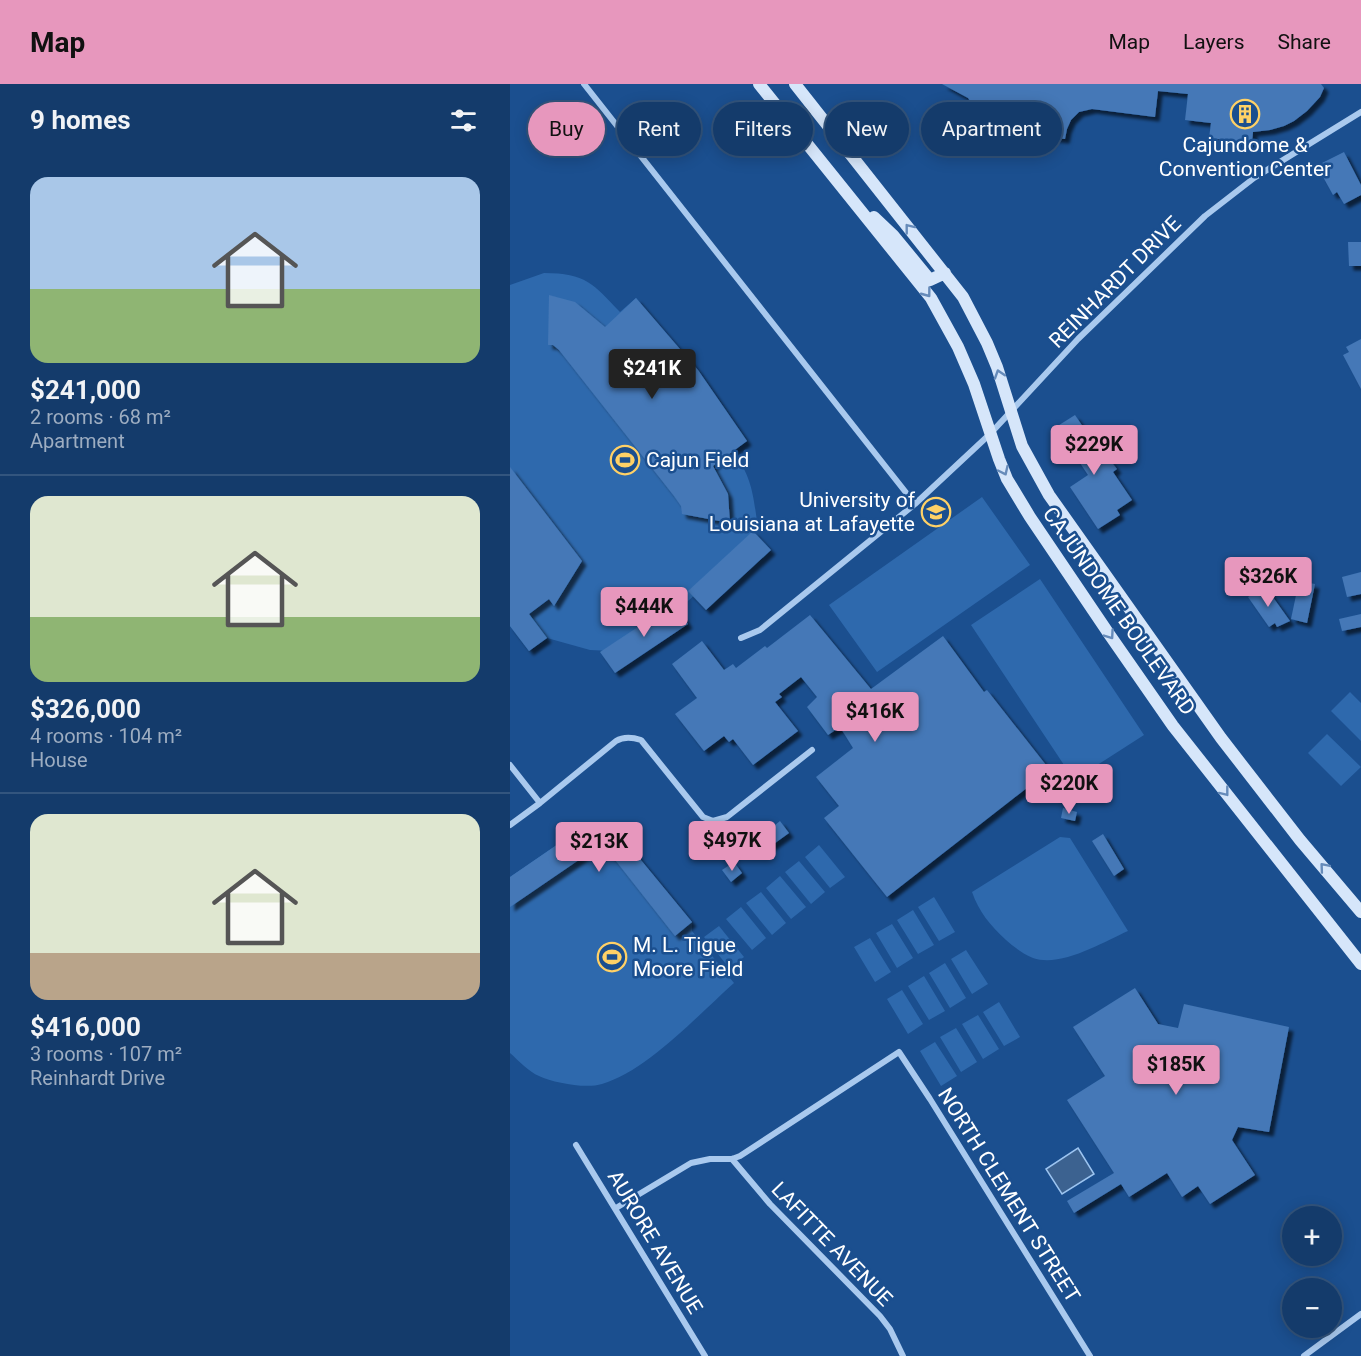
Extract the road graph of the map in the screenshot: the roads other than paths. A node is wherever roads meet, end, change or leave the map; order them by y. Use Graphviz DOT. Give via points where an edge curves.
graph roads {
  1 [pos="584,84"];
  2 [pos="759,84"];
  3 [pos="795,84"];
  4 [pos="1361,112"];
  5 [pos="837,181"];
  6 [pos="945,273"];
  7 [pos="1011,411"];
  8 [pos="990,434"];
  9 [pos="915,504"];
  10 [pos="741,638"];
  11 [pos="812,750"];
  12 [pos="510,765"];
  13 [pos="540,803"];
  14 [pos="510,825"];
  15 [pos="1361,912"];
  16 [pos="1361,964"];
  17 [pos="576,1145"];
  18 [pos="732,1159"];
  19 [pos="616,1208"];
  20 [pos="1361,1314"];
  21 [pos="705,1356"];
  22 [pos="903,1356"];
  23 [pos="1090,1356"];
  24 [pos="1304,1356"];
  1 -- 9 [label="street"];
  2 -- 5 [label="street, CAJUNDOME BOULEVARD"];
  6 -- 3 [label="street, CAJUNDOME BOULEVARD, one-way"];
  4 -- 7 [label="street, REINHARDT DRIVE" via="1254,178 1205,216 1078,339"];
  5 -- 6 [label="street" via="893,235 930,280"];
  5 -- 8 [label="street, CAJUNDOME BOULEVARD, one-way" via="931,298 958,346"];
  7 -- 6 [label="street, CAJUNDOME BOULEVARD, one-way" via="987,343 963,297"];
  7 -- 8 [label="street, REINHARDT DRIVE"];
  15 -- 7 [label="street, CAJUNDOME BOULEVARD, one-way" via="1221,738 1070,526 1036,474"];
  8 -- 9 [label="street, REINHARDT DRIVE"];
  8 -- 16 [label="street, CAJUNDOME BOULEVARD, one-way" via="1007,479 1030,517 1173,726"];
  9 -- 10 [label="street, REINHARDT DRIVE" via="760,630"];
  11 -- 13 [label="street" via="721,820 703,817 647,746 633,737 615,741"];
  12 -- 13 [label="street"];
  13 -- 14 [label="street"];
  17 -- 19 [label="street, AURORE AVENUE"];
  18 -- 19 [label="street" via="691,1163"];
  18 -- 22 [label="street, LAFITTE AVENUE" via="770,1204 880,1316"];
  18 -- 23 [label="street, NORTH CLEMENT STREET" via="899,1052"];
  19 -- 21 [label="street, AURORE AVENUE"];
  20 -- 24 [label="street"];
}
